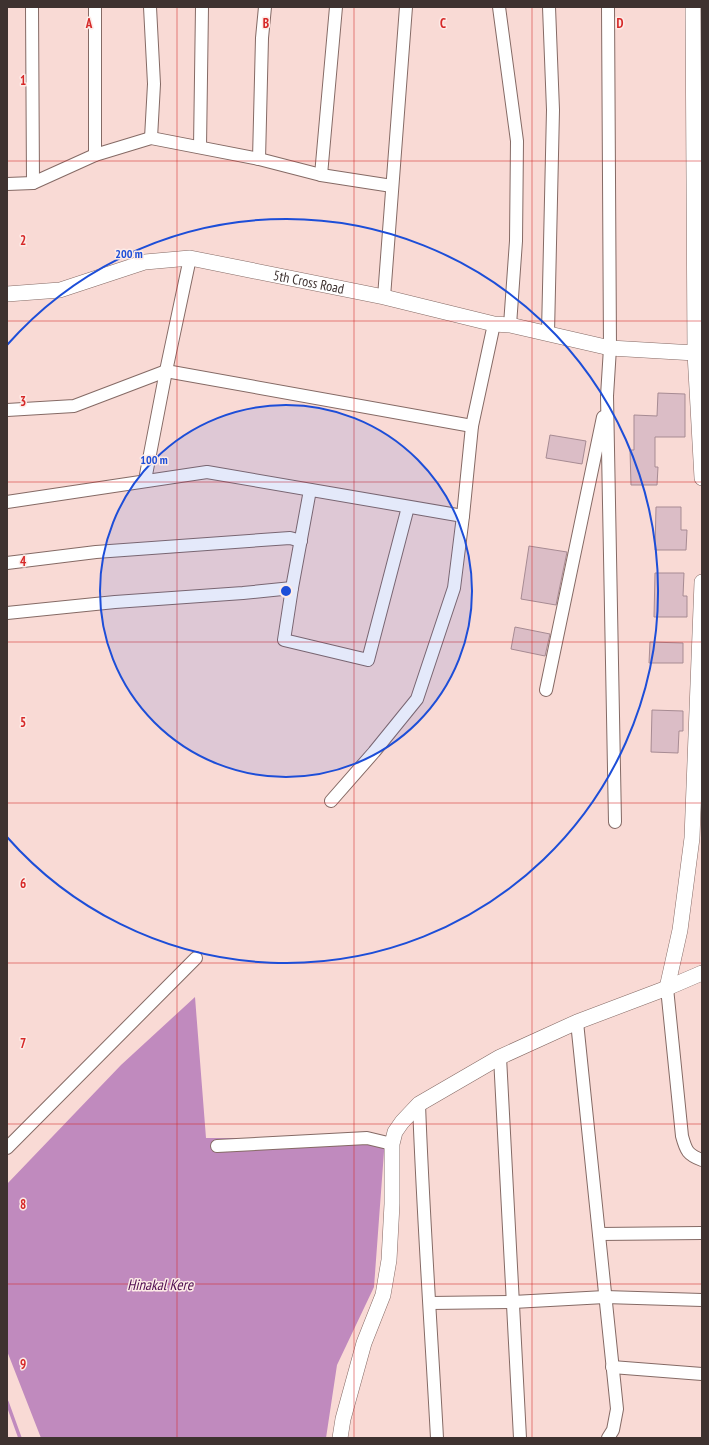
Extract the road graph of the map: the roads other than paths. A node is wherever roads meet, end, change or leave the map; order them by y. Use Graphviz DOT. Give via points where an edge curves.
graph roads {
  1 [pos="32,7"];
  2 [pos="94,7"];
  3 [pos="150,7"];
  4 [pos="202,7"];
  5 [pos="265,7"];
  6 [pos="336,7"];
  7 [pos="406,7"];
  8 [pos="499,7"];
  9 [pos="549,7"];
  10 [pos="608,7"];
  11 [pos="693,7"];
  12 [pos="151,138"];
  13 [pos="200,146"];
  14 [pos="95,155"];
  15 [pos="259,159"];
  16 [pos="320,175"];
  17 [pos="34,183"];
  18 [pos="7,184"];
  19 [pos="392,186"];
  20 [pos="190,258"];
  21 [pos="7,294"];
  22 [pos="384,297"];
  23 [pos="494,324"];
  24 [pos="510,325"];
  25 [pos="548,333"];
  26 [pos="610,348"];
  27 [pos="695,353"];
  28 [pos="166,372"];
  29 [pos="608,396"];
  30 [pos="7,410"];
  31 [pos="472,426"];
  32 [pos="702,478"];
  33 [pos="145,480"];
  34 [pos="310,490"];
  35 [pos="7,502"];
  36 [pos="408,507"];
  37 [pos="463,516"];
  38 [pos="301,541"];
  39 [pos="7,563"];
  40 [pos="702,582"];
  41 [pos="292,588"];
  42 [pos="7,613"];
  43 [pos="700,666"];
  44 [pos="546,690"];
  45 [pos="698,751"];
  46 [pos="331,801"];
  47 [pos="616,822"];
  48 [pos="697,839"];
  49 [pos="196,958"];
  50 [pos="702,973"];
  51 [pos="667,988"];
  52 [pos="577,1022"];
  53 [pos="500,1057"];
  54 [pos="419,1104"];
  55 [pos="392,1144"];
  56 [pos="217,1146"];
  57 [pos="7,1148"];
  58 [pos="702,1160"];
  59 [pos="702,1233"];
  60 [pos="599,1234"];
  61 [pos="605,1297"];
  62 [pos="702,1300"];
  63 [pos="513,1302"];
  64 [pos="430,1304"];
  65 [pos="612,1367"];
  66 [pos="702,1374"];
  67 [pos="340,1438"];
  68 [pos="437,1438"];
  69 [pos="520,1438"];
  70 [pos="608,1438"];
  1 -- 17 [label="street"];
  2 -- 14 [label="street"];
  3 -- 12 [label="street" via="154,84"];
  4 -- 13 [label="street"];
  5 -- 15 [label="street"];
  6 -- 16 [label="street"];
  7 -- 19 [label="street"];
  8 -- 24 [label="street" via="516,141 516,241"];
  9 -- 25 [label="street" via="554,110"];
  10 -- 26 [label="street"];
  11 -- 27 [label="street"];
  12 -- 13 [label="street"];
  12 -- 14 [label="street"];
  13 -- 15 [label="street"];
  14 -- 17 [label="street"];
  15 -- 16 [label="street"];
  16 -- 19 [label="street"];
  17 -- 18 [label="street"];
  19 -- 22 [label="street"];
  20 -- 21 [label="street, 5th Cross Road" via="145,262 60,290"];
  20 -- 22 [label="street, 5th Cross Road"];
  20 -- 28 [label="street"];
  22 -- 23 [label="street, 5th Cross Road"];
  23 -- 24 [label="street, 5th Cross Road"];
  23 -- 31 [label="street"];
  24 -- 25 [label="street, 5th Cross Road"];
  25 -- 26 [label="street, 5th Cross Road"];
  26 -- 27 [label="street, 5th Cross Road"];
  26 -- 29 [label="street"];
  27 -- 32 [label="street"];
  28 -- 30 [label="street" via="74,406"];
  28 -- 31 [label="street"];
  28 -- 33 [label="street"];
  29 -- 44 [label="street"];
  29 -- 47 [label="street"];
  31 -- 37 [label="street"];
  33 -- 34 [label="street" via="207,472"];
  33 -- 35 [label="street"];
  34 -- 36 [label="street"];
  34 -- 38 [label="street"];
  36 -- 37 [label="street"];
  36 -- 41 [label="street" via="368,660 284,640"];
  37 -- 46 [label="street" via="454,588 417,699"];
  38 -- 39 [label="street" via="290,538 96,552"];
  38 -- 41 [label="street"];
  40 -- 43 [label="street"];
  41 -- 42 [label="street"];
  43 -- 45 [label="street"];
  45 -- 48 [label="street"];
  48 -- 51 [label="street"];
  49 -- 57 [label="street"];
  50 -- 51 [label="street"];
  51 -- 52 [label="street"];
  51 -- 58 [label="street" via="682,1136 685,1149 692,1157"];
  52 -- 53 [label="street"];
  52 -- 60 [label="street"];
  53 -- 54 [label="street"];
  53 -- 63 [label="street"];
  54 -- 55 [label="street" via="395,1132"];
  54 -- 64 [label="street" via="422,1200"];
  55 -- 56 [label="street" via="367,1138"];
  55 -- 67 [label="street" via="389,1260 383,1295 362,1350"];
  59 -- 60 [label="street"];
  60 -- 61 [label="street"];
  61 -- 62 [label="street"];
  61 -- 63 [label="street"];
  61 -- 65 [label="street"];
  63 -- 64 [label="street"];
  63 -- 69 [label="street"];
  64 -- 68 [label="street"];
  65 -- 66 [label="street"];
  65 -- 70 [label="street" via="617,1409 613,1430"];
}
